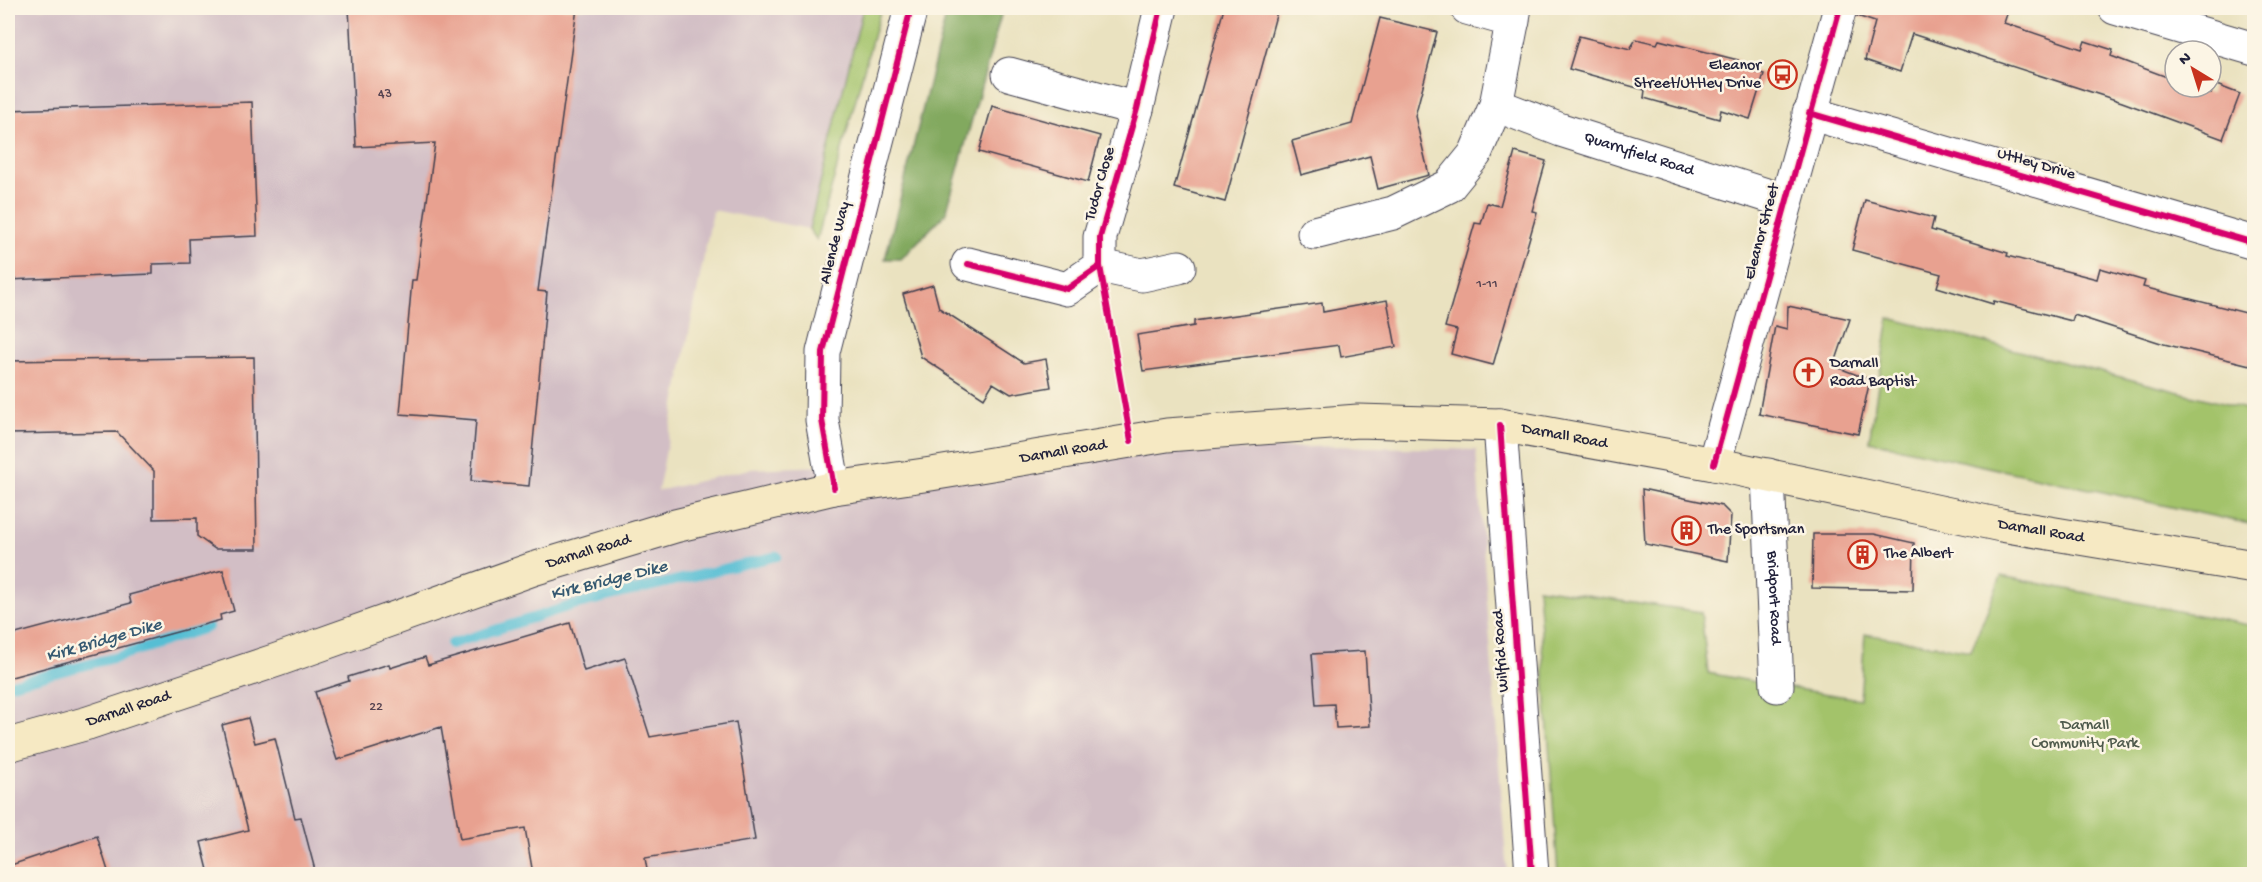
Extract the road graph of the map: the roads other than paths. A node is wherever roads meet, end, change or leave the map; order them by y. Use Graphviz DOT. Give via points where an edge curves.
graph roads {
  1 [pos="911,8"];
  2 [pos="1161,8"];
  3 [pos="1467,8"];
  4 [pos="1840,8"];
  5 [pos="2115,8"];
  6 [pos="1514,14"];
  7 [pos="2254,49"];
  8 [pos="1009,75"];
  9 [pos="1496,105"];
  10 [pos="1137,109"];
  11 [pos="1809,113"];
  12 [pos="1785,201"];
  13 [pos="1314,232"];
  14 [pos="2253,239"];
  15 [pos="968,264"];
  16 [pos="1100,266"];
  17 [pos="1179,267"];
  18 [pos="1500,425"];
  19 [pos="1714,464"];
  20 [pos="1768,475"];
  21 [pos="834,488"];
  22 [pos="2254,567"];
  23 [pos="1777,686"];
  24 [pos="8,745"];
  25 [pos="1532,874"];
  1 -- 21 [label="street, Allende Way" via="823,352 822,420"];
  2 -- 10 [label="street, Tudor Close"];
  3 -- 6 [label="street"];
  4 -- 11 [label="street, Eleanor Street"];
  5 -- 7 [label="street"];
  6 -- 9 [label="street"];
  8 -- 10 [label="street"];
  9 -- 12 [label="street, Quarryfield Road"];
  9 -- 13 [label="street" via="1475,154 1449,186 1393,213"];
  10 -- 16 [label="street, Tudor Close" via="1100,237"];
  11 -- 12 [label="street, Eleanor Street"];
  11 -- 14 [label="street, Uttley Drive"];
  12 -- 19 [label="street, Eleanor Street"];
  15 -- 16 [label="street" via="1067,290"];
  16 -- 17 [label="street" via="1142,275"];
  18 -- 19 [label="main road, Darnall Road"];
  18 -- 21 [label="main road, Darnall Road" via="1358,421 1167,435"];
  18 -- 25 [label="street, Wilfrid Road"];
  19 -- 20 [label="main road, Darnall Road"];
  20 -- 22 [label="main road, Darnall Road" via="2001,525"];
  20 -- 23 [label="street, Bridport Road"];
  21 -- 24 [label="main road, Darnall Road" via="675,526 575,556 278,660 88,723"];
}
